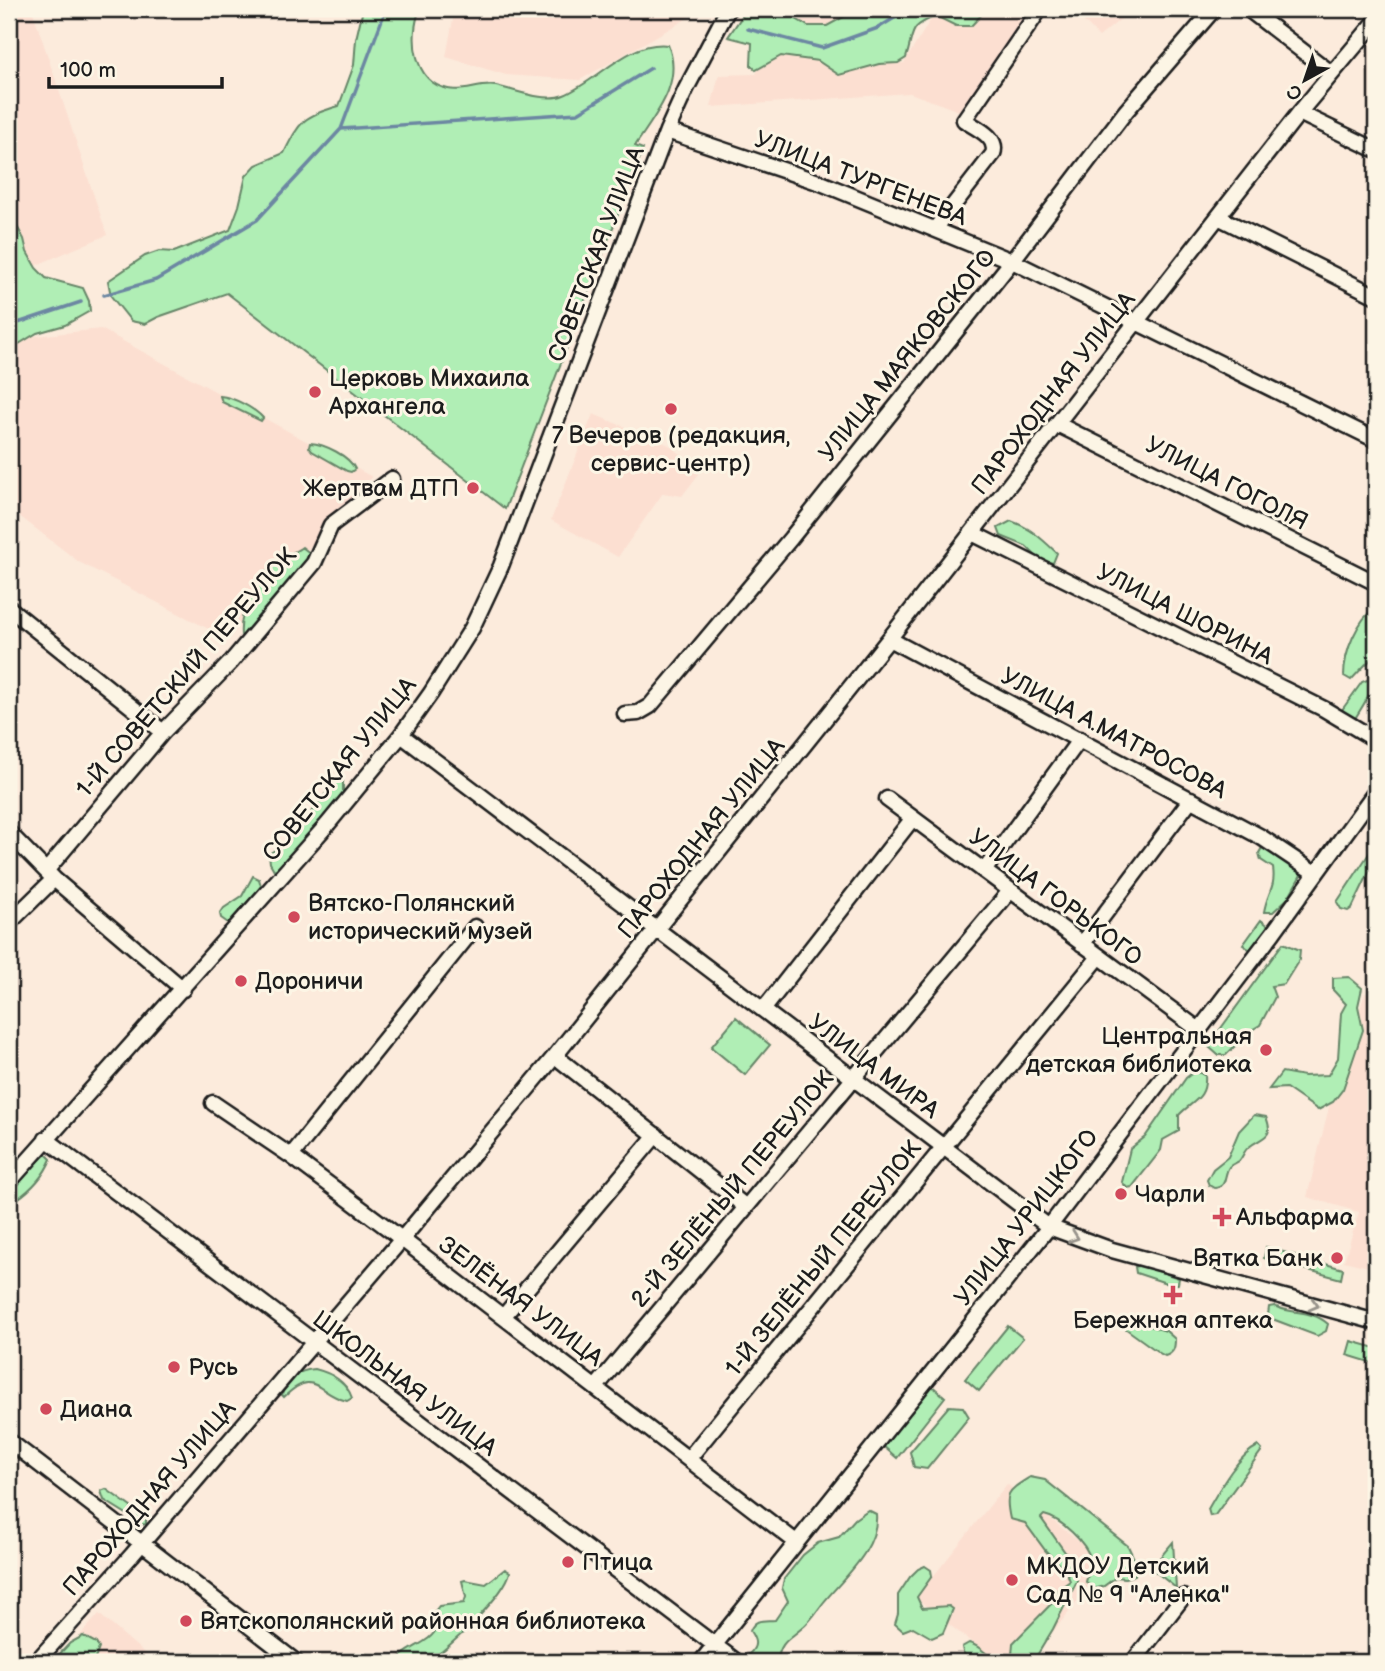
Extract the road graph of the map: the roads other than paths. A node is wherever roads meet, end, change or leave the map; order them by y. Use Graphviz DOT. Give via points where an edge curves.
graph roads {
  1 [pos="728,9"];
  2 [pos="1040,9"];
  3 [pos="1214,9"];
  4 [pos="1248,9"];
  5 [pos="1376,21"];
  6 [pos="1331,73"];
  7 [pos="1299,113"];
  8 [pos="667,131"];
  9 [pos="1376,150"];
  10 [pos="1218,217"];
  11 [pos="935,229"];
  12 [pos="1012,261"];
  13 [pos="1376,296"];
  14 [pos="1138,322"];
  15 [pos="1057,424"];
  16 [pos="1376,440"];
  17 [pos="392,480"];
  18 [pos="972,533"];
  19 [pos="1376,583"];
  20 [pos="9,608"];
  21 [pos="889,639"];
  22 [pos="625,713"];
  23 [pos="163,732"];
  24 [pos="401,735"];
  25 [pos="1080,739"];
  26 [pos="1376,740"];
  27 [pos="1376,791"];
  28 [pos="887,799"];
  29 [pos="1191,799"];
  30 [pos="912,818"];
  31 [pos="9,833"];
  32 [pos="984,871"];
  33 [pos="1315,873"];
  34 [pos="50,875"];
  35 [pos="1010,891"];
  36 [pos="9,923"];
  37 [pos="475,927"];
  38 [pos="657,929"];
  39 [pos="1082,944"];
  40 [pos="1099,957"];
  41 [pos="183,989"];
  42 [pos="763,1010"];
  43 [pos="1199,1030"];
  44 [pos="555,1056"];
  45 [pos="853,1079"];
  46 [pos="213,1103"];
  47 [pos="656,1135"];
  48 [pos="46,1139"];
  49 [pos="943,1147"];
  50 [pos="291,1156"];
  51 [pos="9,1182"];
  52 [pos="746,1207"];
  53 [pos="1049,1227"];
  54 [pos="402,1239"];
  55 [pos="503,1317"];
  56 [pos="1376,1322"];
  57 [pos="313,1341"];
  58 [pos="596,1387"];
  59 [pos="9,1441"];
  60 [pos="689,1458"];
  61 [pos="796,1542"];
  62 [pos="141,1545"];
  63 [pos="1183,1597"];
  64 [pos="713,1645"];
  65 [pos="36,1662"];
  66 [pos="296,1662"];
  67 [pos="701,1662"];
  68 [pos="737,1662"];
  69 [pos="1133,1662"];
  1 -- 8 [label="street, СОВЕТСКАЯ УЛИЦА"];
  2 -- 11 [label="street" via="964,120 993,140 995,147"];
  3 -- 12 [label="street, УЛИЦА МАЯКОВСКОГО" via="1126,111"];
  4 -- 6 [label="street"];
  5 -- 6 [label="street, ПАРОХОДНАЯ УЛИЦА"];
  6 -- 7 [label="street, ПАРОХОДНАЯ УЛИЦА"];
  7 -- 9 [label="street"];
  7 -- 10 [label="street, ПАРОХОДНАЯ УЛИЦА"];
  8 -- 11 [label="street, УЛИЦА ТУРГЕНЕВА" via="821,183"];
  8 -- 24 [label="street, СОВЕТСКАЯ УЛИЦА" via="501,566 472,628"];
  10 -- 13 [label="street"];
  10 -- 14 [label="street, ПАРОХОДНАЯ УЛИЦА"];
  11 -- 12 [label="street, УЛИЦА ТУРГЕНЕВА"];
  12 -- 14 [label="street, УЛИЦА ТУРГЕНЕВА"];
  12 -- 22 [label="street, УЛИЦА МАЯКОВСКОГО" via="650,706 638,713"];
  14 -- 15 [label="street, ПАРОХОДНАЯ УЛИЦА"];
  14 -- 16 [label="street, УЛИЦА ТУРГЕНЕВА"];
  15 -- 18 [label="street, ПАРОХОДНАЯ УЛИЦА"];
  15 -- 19 [label="street, УЛИЦА ГОГОЛЯ"];
  17 -- 23 [label="street, 1-Й СОВЕТСКИЙ ПЕРЕУЛОК" via="331,525 314,564 231,662"];
  18 -- 21 [label="street, ПАРОХОДНАЯ УЛИЦА"];
  18 -- 26 [label="street, УЛИЦА ШОРИНА" via="1324,709"];
  20 -- 23 [label="street"];
  21 -- 25 [label="street, УЛИЦА А.МАТРОСОВА"];
  21 -- 38 [label="street, ПАРОХОДНАЯ УЛИЦА"];
  23 -- 34 [label="street, 1-Й СОВЕТСКИЙ ПЕРЕУЛОК"];
  24 -- 38 [label="street, УЛИЦА МИРА"];
  24 -- 41 [label="street, СОВЕТСКАЯ УЛИЦА"];
  25 -- 29 [label="street, УЛИЦА А.МАТРОСОВА"];
  25 -- 32 [label="street"];
  27 -- 33 [label="street, УЛИЦА УРИЦКОГО"];
  28 -- 30 [label="street, УЛИЦА ГОРЬКОГО"];
  29 -- 33 [label="street, УЛИЦА А.МАТРОСОВА"];
  29 -- 39 [label="street"];
  30 -- 32 [label="street, УЛИЦА ГОРЬКОГО"];
  30 -- 42 [label="street"];
  31 -- 34 [label="street"];
  32 -- 35 [label="street, УЛИЦА ГОРЬКОГО"];
  33 -- 43 [label="street, УЛИЦА УРИЦКОГО"];
  34 -- 36 [label="street, 1-Й СОВЕТСКИЙ ПЕРЕУЛОК"];
  34 -- 41 [label="street"];
  35 -- 39 [label="street, УЛИЦА ГОРЬКОГО"];
  35 -- 45 [label="street, 2-Й ЗЕЛЁНЫЙ ПЕРЕУЛОК"];
  37 -- 50 [label="street"];
  38 -- 42 [label="street, УЛИЦА МИРА"];
  38 -- 44 [label="street, ПАРОХОДНАЯ УЛИЦА"];
  39 -- 40 [label="street, УЛИЦА ГОРЬКОГО"];
  40 -- 43 [label="street, УЛИЦА ГОРЬКОГО"];
  40 -- 49 [label="street, 1-Й ЗЕЛЁНЫЙ ПЕРЕУЛОК"];
  41 -- 48 [label="street, СОВЕТСКАЯ УЛИЦА"];
  42 -- 45 [label="street, УЛИЦА МИРА"];
  43 -- 53 [label="street, УЛИЦА УРИЦКОГО"];
  44 -- 47 [label="street"];
  44 -- 54 [label="street, ПАРОХОДНАЯ УЛИЦА"];
  45 -- 49 [label="street, УЛИЦА МИРА"];
  45 -- 52 [label="street, 2-Й ЗЕЛЁНЫЙ ПЕРЕУЛОК"];
  46 -- 50 [label="street, ЗЕЛЁНАЯ УЛИЦА"];
  47 -- 52 [label="street"];
  47 -- 55 [label="street"];
  48 -- 51 [label="street, СОВЕТСКАЯ УЛИЦА"];
  48 -- 57 [label="street, ШКОЛЬНАЯ УЛИЦА"];
  49 -- 53 [label="street, УЛИЦА МИРА"];
  49 -- 60 [label="street, 1-Й ЗЕЛЁНЫЙ ПЕРЕУЛОК"];
  50 -- 54 [label="street, ЗЕЛЁНАЯ УЛИЦА"];
  52 -- 58 [label="street, 2-Й ЗЕЛЁНЫЙ ПЕРЕУЛОК"];
  53 -- 56 [label="street, УЛИЦА МИРА, one-way" via="1112,1250"];
  53 -- 61 [label="street, УЛИЦА УРИЦКОГО"];
  54 -- 55 [label="street, ЗЕЛЁНАЯ УЛИЦА"];
  54 -- 57 [label="street, ПАРОХОДНАЯ УЛИЦА"];
  55 -- 58 [label="street, ЗЕЛЁНАЯ УЛИЦА"];
  57 -- 62 [label="street, ПАРОХОДНАЯ УЛИЦА"];
  57 -- 64 [label="street, ШКОЛЬНАЯ УЛИЦА"];
  58 -- 60 [label="street, ЗЕЛЁНАЯ УЛИЦА"];
  59 -- 62 [label="street"];
  60 -- 61 [label="street, ЗЕЛЁНАЯ УЛИЦА"];
  61 -- 64 [label="street, УЛИЦА УРИЦКОГО"];
  62 -- 65 [label="street, ПАРОХОДНАЯ УЛИЦА"];
  62 -- 66 [label="street"];
  63 -- 69 [label="street"];
  64 -- 67 [label="street, УЛИЦА УРИЦКОГО"];
  64 -- 68 [label="street, ШКОЛЬНАЯ УЛИЦА"];
}
